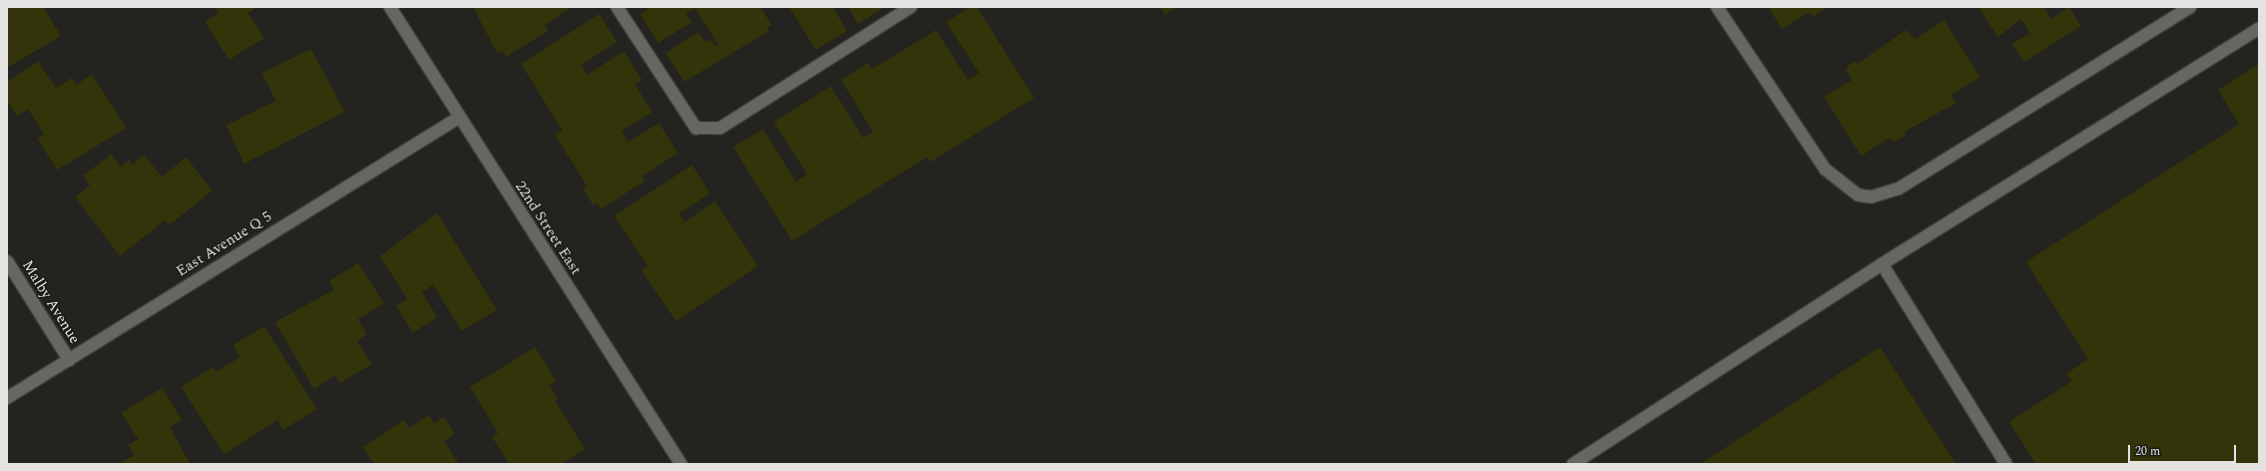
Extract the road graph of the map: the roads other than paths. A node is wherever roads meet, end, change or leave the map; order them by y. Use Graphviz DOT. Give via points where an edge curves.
graph roads {
  1 [pos="390,7"];
  2 [pos="617,7"];
  3 [pos="911,7"];
  4 [pos="1717,7"];
  5 [pos="2190,7"];
  6 [pos="2259,28"];
  7 [pos="458,118"];
  8 [pos="7,261"];
  9 [pos="1882,264"];
  10 [pos="69,360"];
  11 [pos="7,398"];
  12 [pos="681,464"];
  13 [pos="1573,464"];
  14 [pos="2006,464"];
  1 -- 7 [label="street, 22nd Street East"];
  2 -- 3 [label="street" via="696,128 720,128"];
  4 -- 5 [label="street" via="1824,169 1858,195 1871,197 1898,189"];
  6 -- 9 [label="street"];
  7 -- 10 [label="street, East Avenue Q 5"];
  7 -- 12 [label="street, 22nd Street East"];
  8 -- 10 [label="street, Malby Avenue"];
  9 -- 13 [label="street"];
  9 -- 14 [label="street"];
  10 -- 11 [label="street, East Avenue Q 5"];
}
